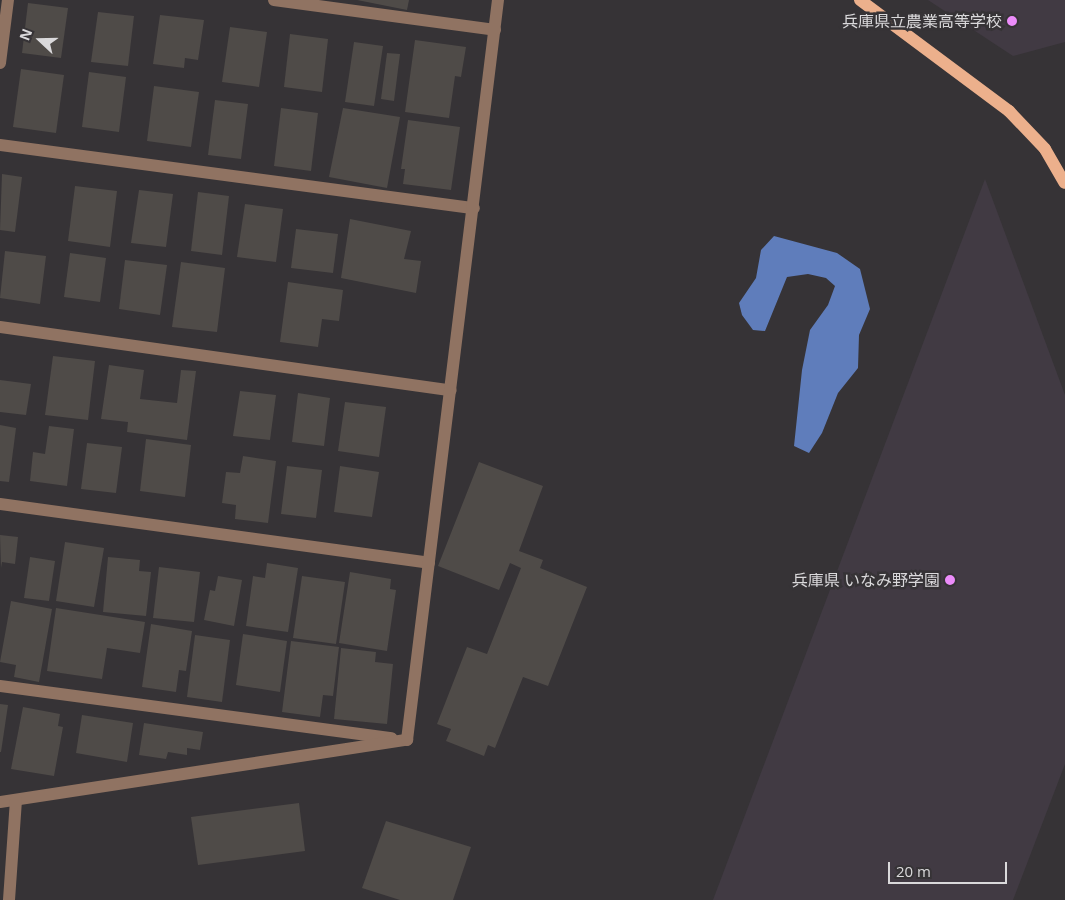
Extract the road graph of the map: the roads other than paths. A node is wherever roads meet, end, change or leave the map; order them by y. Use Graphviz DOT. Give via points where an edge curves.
graph roads {
  1 [pos="8,0"];
  2 [pos="274,0"];
  3 [pos="498,0"];
  4 [pos="860,0"];
  5 [pos="495,30"];
  6 [pos="0,63"];
  7 [pos="0,146"];
  8 [pos="1065,183"];
  9 [pos="474,208"];
  10 [pos="0,327"];
  11 [pos="451,390"];
  12 [pos="0,504"];
  13 [pos="429,563"];
  14 [pos="0,686"];
  15 [pos="407,740"];
  16 [pos="16,800"];
  17 [pos="0,802"];
  18 [pos="9,900"];
  1 -- 6 [label="street"];
  2 -- 5 [label="street"];
  3 -- 5 [label="street"];
  4 -- 8 [label="main road" via="1009,112 1045,149"];
  5 -- 9 [label="street"];
  7 -- 9 [label="street"];
  9 -- 11 [label="street"];
  10 -- 11 [label="street"];
  11 -- 13 [label="street"];
  12 -- 13 [label="street"];
  13 -- 15 [label="street"];
  14 -- 15 [label="street"];
  15 -- 16 [label="street"];
  16 -- 17 [label="street"];
  16 -- 18 [label="street"];
}
